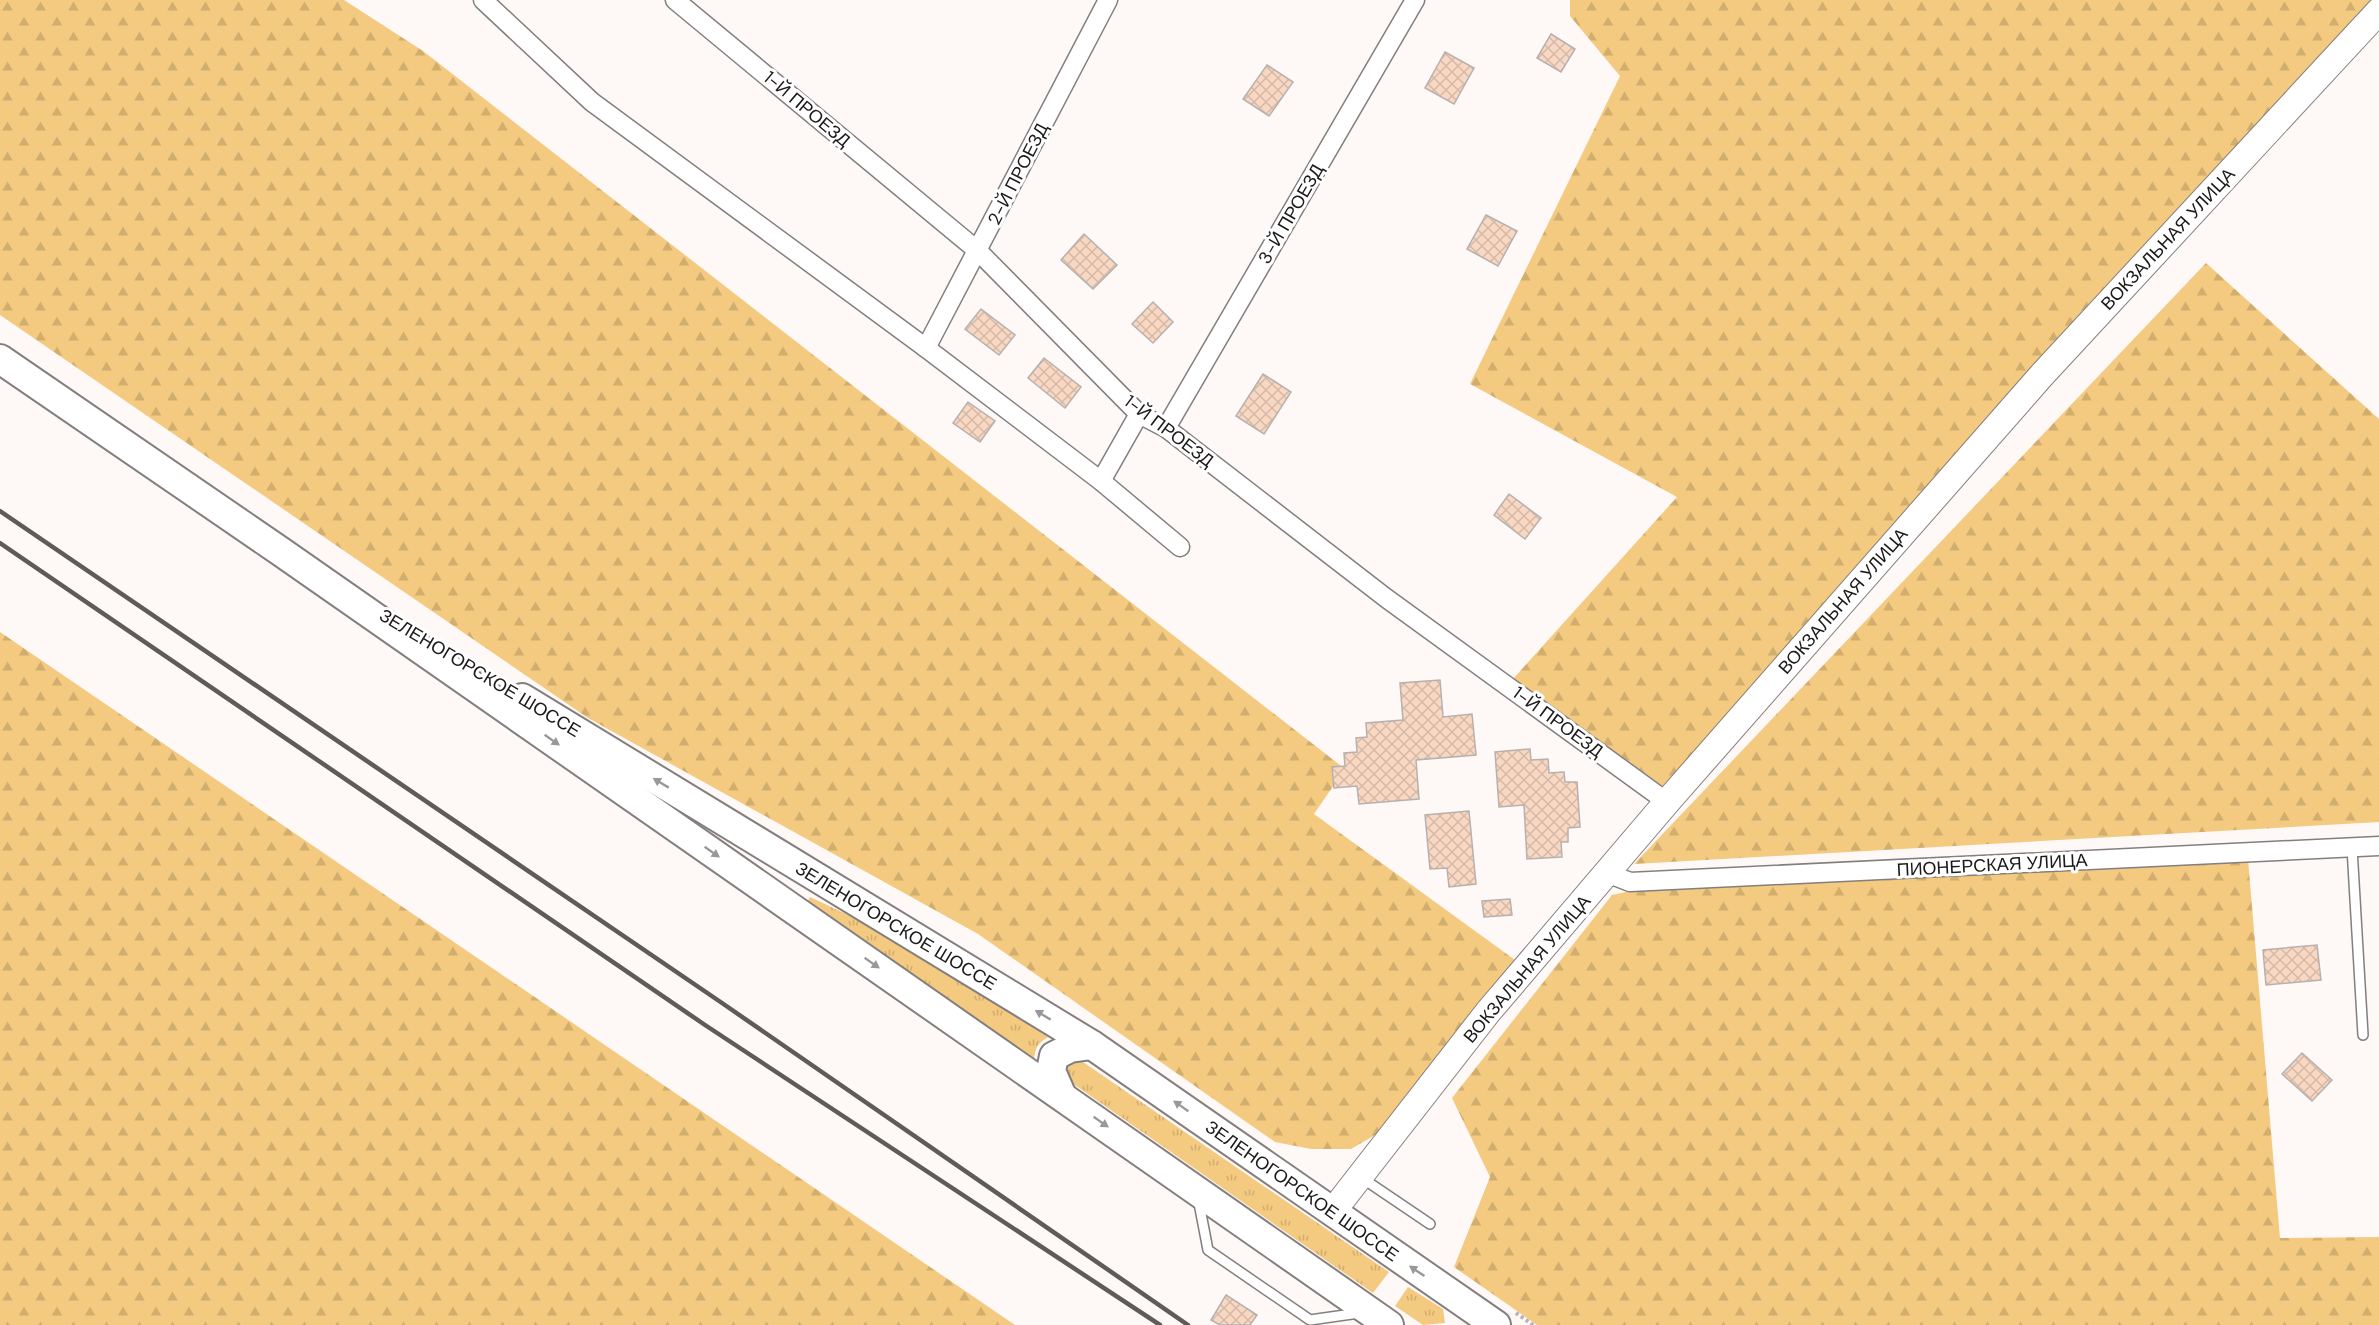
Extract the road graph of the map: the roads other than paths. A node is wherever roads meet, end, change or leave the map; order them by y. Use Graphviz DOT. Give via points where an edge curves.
graph roads {
  1 [pos="483,0"];
  2 [pos="675,0"];
  3 [pos="1108,0"];
  4 [pos="1415,0"];
  5 [pos="693,6"];
  6 [pos="2379,11"];
  7 [pos="978,251"];
  8 [pos="926,348"];
  9 [pos="0,359"];
  10 [pos="1139,414"];
  11 [pos="1166,428"];
  12 [pos="1101,481"];
  13 [pos="1180,548"];
  14 [pos="280,550"];
  15 [pos="1667,802"];
  16 [pos="2379,846"];
  17 [pos="2352,848"];
  18 [pos="1607,873"];
  19 [pos="2363,1035"];
  20 [pos="1092,1045"];
  21 [pos="1061,1094"];
  22 [pos="1361,1178"];
  23 [pos="1196,1190"];
  24 [pos="1333,1211"];
  25 [pos="1430,1224"];
  26 [pos="1467,1314"];
  27 [pos="1379,1318"];
  28 [pos="1496,1325"];
  1 -- 8 [label="street" via="592,102"];
  2 -- 5 [label="street, 1-Й ПРОЕЗД"];
  3 -- 7 [label="street, 2-Й ПРОЕЗД"];
  4 -- 11 [label="street, 3-Й ПРОЕЗД"];
  5 -- 7 [label="street, 1-Й ПРОЕЗД"];
  6 -- 15 [label="street, ВОКЗАЛЬНАЯ УЛИЦА" via="2041,376"];
  7 -- 8 [label="street, 2-Й ПРОЕЗД"];
  7 -- 10 [label="street, 1-Й ПРОЕЗД"];
  8 -- 12 [label="street"];
  9 -- 14 [label="main road, ЗЕЛЕНОГОРСКОЕ ШОССЕ"];
  10 -- 11 [label="street, 1-Й ПРОЕЗД"];
  10 -- 12 [label="street"];
  11 -- 15 [label="street, 1-Й ПРОЕЗД" via="1386,598"];
  12 -- 13 [label="street"];
  20 -- 14 [label="main road, ЗЕЛЕНОГОРСКОЕ ШОССЕ, one-way"];
  14 -- 21 [label="main road, ЗЕЛЕНОГОРСКОЕ ШОССЕ, one-way"];
  15 -- 18 [label="street, ВОКЗАЛЬНАЯ УЛИЦА"];
  16 -- 17 [label="street, ПИОНЕРСКАЯ УЛИЦА"];
  17 -- 18 [label="street, ПИОНЕРСКАЯ УЛИЦА" via="1630,882"];
  17 -- 19 [label="lane"];
  18 -- 22 [label="street, ВОКЗАЛЬНАЯ УЛИЦА" via="1488,1012"];
  20 -- 21 [label="main road" via="1070,1048 1054,1056 1051,1071"];
  24 -- 20 [label="main road, ЗЕЛЕНОГОРСКОЕ ШОССЕ, one-way"];
  21 -- 23 [label="main road, ЗЕЛЕНОГОРСКОЕ ШОССЕ, one-way"];
  22 -- 24 [label="street, ВОКЗАЛЬНАЯ УЛИЦА"];
  22 -- 25 [label="lane"];
  23 -- 27 [label="main road, ЗЕЛЕНОГОРСКОЕ ШОССЕ"];
  23 -- 27 [label="lane" via="1208,1251 1310,1320"];
  26 -- 24 [label="main road, ЗЕЛЕНОГОРСКОЕ ШОССЕ, one-way"];
  26 -- 28 [label="main road, ЗЕЛЕНОГОРСКОЕ ШОССЕ"];
}
